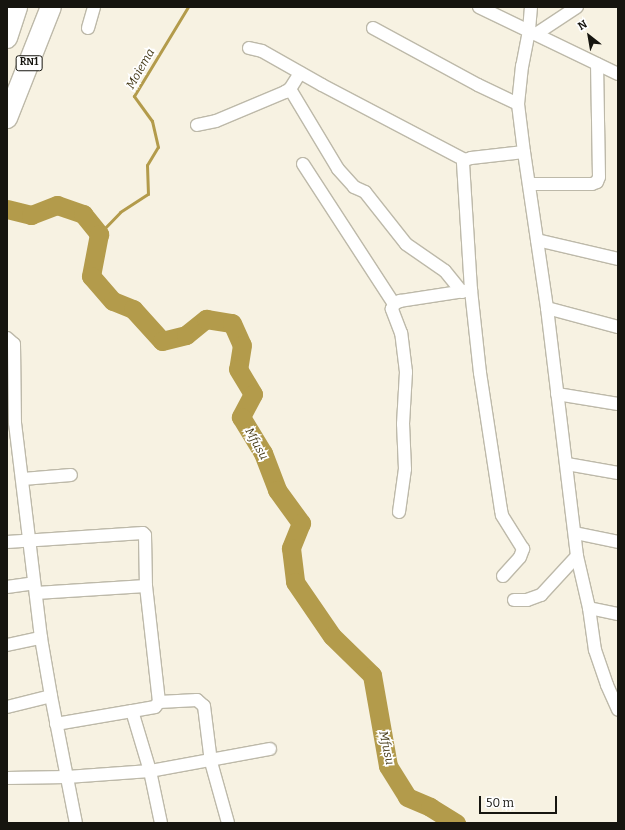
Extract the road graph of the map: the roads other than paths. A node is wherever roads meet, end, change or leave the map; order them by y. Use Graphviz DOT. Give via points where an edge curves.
graph roads {
  1 [pos="51,7"];
  2 [pos="94,7"];
  3 [pos="480,7"];
  4 [pos="531,7"];
  5 [pos="577,7"];
  6 [pos="15,13"];
  7 [pos="88,28"];
  8 [pos="373,28"];
  9 [pos="533,33"];
  10 [pos="7,38"];
  11 [pos="249,48"];
  12 [pos="597,64"];
  13 [pos="300,73"];
  14 [pos="618,74"];
  15 [pos="290,89"];
  16 [pos="518,104"];
  17 [pos="7,118"];
  18 [pos="197,125"];
  19 [pos="524,152"];
  20 [pos="464,160"];
  21 [pos="303,164"];
  22 [pos="528,184"];
  23 [pos="537,240"];
  24 [pos="618,259"];
  25 [pos="466,291"];
  26 [pos="394,304"];
  27 [pos="547,308"];
  28 [pos="618,327"];
  29 [pos="7,338"];
  30 [pos="557,394"];
  31 [pos="618,404"];
  32 [pos="567,464"];
  33 [pos="618,473"];
  34 [pos="71,475"];
  35 [pos="23,479"];
  36 [pos="400,512"];
  37 [pos="575,533"];
  38 [pos="7,542"];
  39 [pos="28,542"];
  40 [pos="618,542"];
  41 [pos="577,556"];
  42 [pos="503,576"];
  43 [pos="146,586"];
  44 [pos="7,588"];
  45 [pos="35,588"];
  46 [pos="514,600"];
  47 [pos="589,608"];
  48 [pos="618,614"];
  49 [pos="41,638"];
  50 [pos="7,645"];
  51 [pos="51,696"];
  52 [pos="159,702"];
  53 [pos="7,707"];
  54 [pos="618,710"];
  55 [pos="132,711"];
  56 [pos="56,724"];
  57 [pos="270,749"];
  58 [pos="211,762"];
  59 [pos="150,771"];
  60 [pos="67,777"];
  61 [pos="7,778"];
  62 [pos="76,823"];
  63 [pos="161,823"];
  64 [pos="228,823"];
  1 -- 17 [label="highway, RN1"];
  2 -- 7 [label="street"];
  3 -- 9 [label="street"];
  4 -- 9 [label="street"];
  5 -- 9 [label="street"];
  6 -- 10 [label="highway"];
  8 -- 16 [label="street"];
  9 -- 12 [label="street"];
  9 -- 16 [label="street" via="522,66"];
  11 -- 13 [label="street" via="262,51"];
  12 -- 14 [label="street"];
  12 -- 22 [label="street" via="597,182"];
  13 -- 15 [label="street"];
  13 -- 20 [label="street"];
  15 -- 18 [label="street" via="216,120"];
  15 -- 25 [label="street" via="338,170 354,187 365,192 406,244 445,271"];
  16 -- 19 [label="street"];
  19 -- 20 [label="street"];
  19 -- 22 [label="street"];
  20 -- 25 [label="street"];
  21 -- 26 [label="street"];
  22 -- 23 [label="street"];
  23 -- 24 [label="street"];
  23 -- 27 [label="street"];
  25 -- 26 [label="street"];
  25 -- 42 [label="street" via="502,515 523,549 520,557"];
  26 -- 36 [label="street" via="392,309 401,333 406,372 403,424 405,469"];
  27 -- 28 [label="street"];
  27 -- 30 [label="street"];
  29 -- 35 [label="street" via="14,344 15,423"];
  30 -- 31 [label="street"];
  30 -- 32 [label="street"];
  32 -- 33 [label="street"];
  32 -- 37 [label="street"];
  34 -- 35 [label="street"];
  35 -- 39 [label="street"];
  37 -- 40 [label="street"];
  37 -- 41 [label="street"];
  38 -- 39 [label="street"];
  39 -- 43 [label="street" via="143,533 146,536"];
  39 -- 45 [label="street"];
  41 -- 46 [label="street" via="541,595 527,600"];
  41 -- 47 [label="street"];
  43 -- 45 [label="street"];
  43 -- 52 [label="street"];
  44 -- 45 [label="street"];
  45 -- 49 [label="street"];
  47 -- 48 [label="street"];
  47 -- 54 [label="street" via="595,650"];
  49 -- 50 [label="street"];
  49 -- 51 [label="street"];
  51 -- 53 [label="street"];
  51 -- 56 [label="street"];
  52 -- 55 [label="street" via="155,707"];
  52 -- 58 [label="street" via="197,700 204,706"];
  55 -- 56 [label="street"];
  55 -- 59 [label="street"];
  56 -- 60 [label="street"];
  57 -- 58 [label="street"];
  58 -- 59 [label="street"];
  58 -- 64 [label="street"];
  59 -- 60 [label="street"];
  59 -- 63 [label="street"];
  60 -- 61 [label="street"];
  60 -- 62 [label="street"];
}
